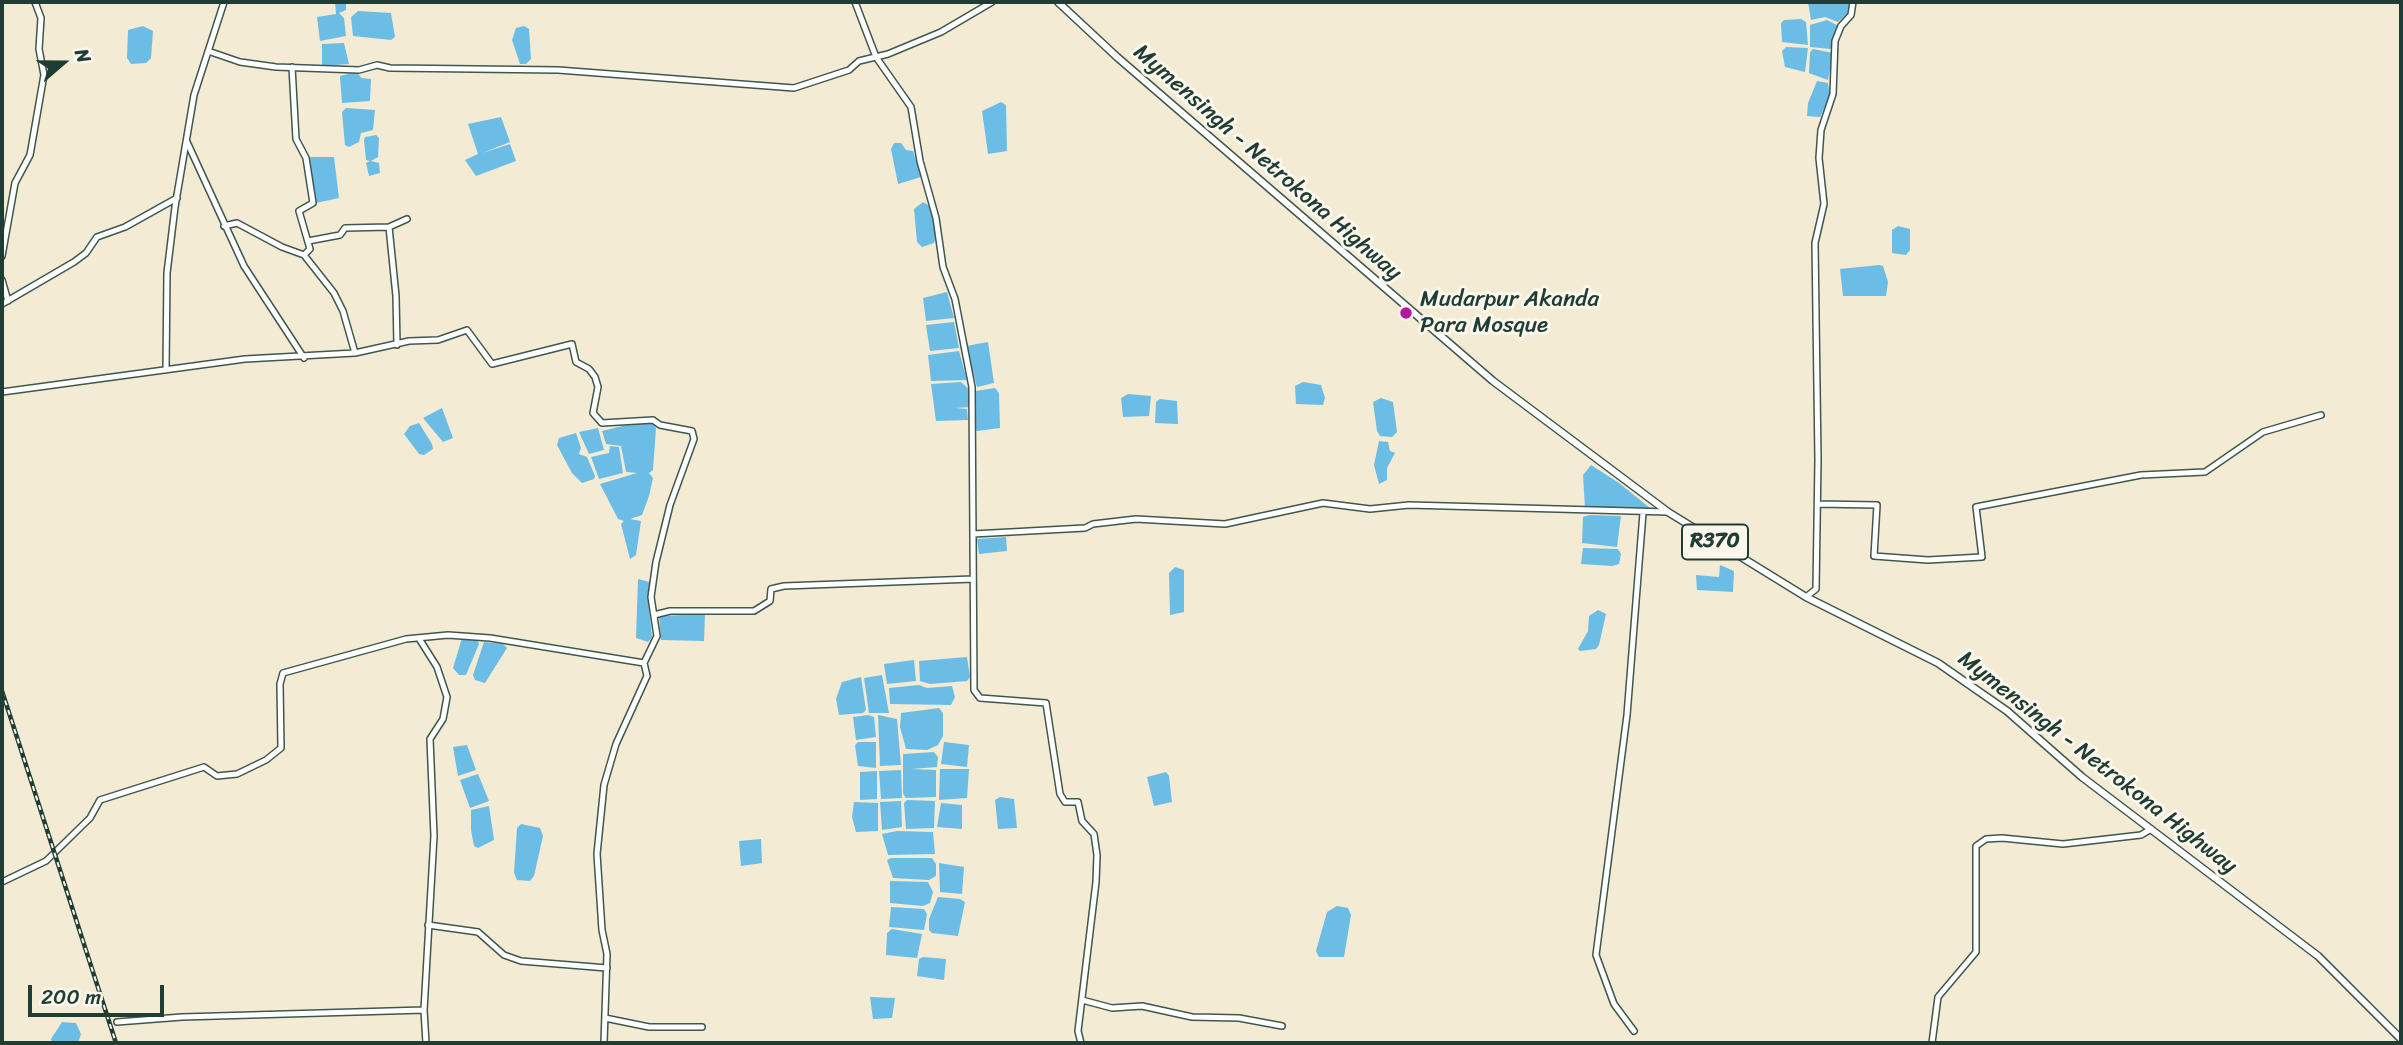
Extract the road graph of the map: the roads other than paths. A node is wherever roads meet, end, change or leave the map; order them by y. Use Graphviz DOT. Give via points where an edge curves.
graph roads {
  1 [pos="35,2"];
  2 [pos="224,2"];
  3 [pos="855,2"];
  4 [pos="992,2"];
  5 [pos="1058,2"];
  6 [pos="1853,2"];
  7 [pos="208,51"];
  8 [pos="876,57"];
  9 [pos="292,67"];
  10 [pos="187,142"];
  11 [pos="177,198"];
  12 [pos="407,219"];
  13 [pos="224,226"];
  14 [pos="389,227"];
  15 [pos="308,241"];
  16 [pos="304,255"];
  17 [pos="2,256"];
  18 [pos="2,280"];
  19 [pos="5,303"];
  20 [pos="397,345"];
  21 [pos="355,354"];
  22 [pos="304,358"];
  23 [pos="166,370"];
  24 [pos="2,392"];
  25 [pos="2321,415"];
  26 [pos="1818,504"];
  27 [pos="1668,512"];
  28 [pos="1643,513"];
  29 [pos="973,534"];
  30 [pos="973,579"];
  31 [pos="1806,597"];
  32 [pos="654,615"];
  33 [pos="420,640"];
  34 [pos="644,663"];
  35 [pos="2151,829"];
  36 [pos="2,882"];
  37 [pos="428,925"];
  38 [pos="607,968"];
  39 [pos="1082,1000"];
  40 [pos="424,1010"];
  41 [pos="605,1018"];
  42 [pos="117,1022"];
  43 [pos="1282,1026"];
  44 [pos="702,1027"];
  45 [pos="1634,1031"];
  46 [pos="2401,1039"];
  47 [pos="426,1043"];
  48 [pos="604,1043"];
  49 [pos="1081,1043"];
  50 [pos="1932,1043"];
  1 -- 17 [label="street" via="41,18 39,49 44,75 30,155 15,183"];
  2 -- 7 [label="street"];
  3 -- 8 [label="street"];
  4 -- 8 [label="street" via="941,32"];
  5 -- 27 [label="main road, Mymensingh - Netrokona Highway / R370" via="1493,381"];
  6 -- 26 [label="street" via="1835,41 1833,94 1821,139 1824,204 1815,243"];
  7 -- 9 [label="street" via="240,62"];
  7 -- 10 [label="street" via="194,95"];
  8 -- 9 [label="street" via="859,61 849,71 776,89 558,70"];
  8 -- 29 [label="street" via="911,107 943,267 956,299 972,387"];
  9 -- 15 [label="street" via="296,139 306,158 313,203 299,211"];
  10 -- 11 [label="street"];
  10 -- 13 [label="street"];
  11 -- 19 [label="street" via="97,237 74,262"];
  11 -- 23 [label="street" via="167,273"];
  12 -- 14 [label="street"];
  13 -- 16 [label="street" via="237,223"];
  13 -- 22 [label="street" via="244,266"];
  14 -- 15 [label="street" via="347,228 340,235"];
  14 -- 20 [label="street"];
  15 -- 16 [label="street" via="310,249"];
  16 -- 21 [label="street" via="334,293"];
  18 -- 19 [label="street"];
  20 -- 21 [label="street"];
  20 -- 32 [label="street" via="438,340 467,330 496,364 572,344 578,365 595,377 598,387 593,412 602,423 653,420 692,431 694,439 656,562 651,597"];
  21 -- 22 [label="street"];
  22 -- 23 [label="street" via="245,359"];
  23 -- 24 [label="street"];
  25 -- 26 [label="street" via="2263,432 2205,472 2141,475 1976,507 1982,557 1874,556 1877,505"];
  26 -- 31 [label="street" via="1816,589"];
  27 -- 28 [label="street"];
  27 -- 31 [label="main road, Mymensingh - Netrokona Highway / R370"];
  28 -- 29 [label="street" via="1409,505 1370,509 1323,503 1225,524 1136,519 1085,528"];
  28 -- 45 [label="street" via="1625,726 1596,955 1614,1004"];
  29 -- 30 [label="street"];
  30 -- 32 [label="street" via="784,586 771,589 770,601 754,611"];
  30 -- 39 [label="street" via="974,690 980,698 1046,703 1060,794 1065,802 1079,802 1082,821 1094,834 1096,882"];
  31 -- 35 [label="main road, Mymensingh - Netrokona Highway / R370" via="1938,663 2007,711 2082,777"];
  32 -- 34 [label="street" via="657,636"];
  33 -- 34 [label="street" via="448,635 490,638"];
  33 -- 36 [label="street" via="405,639 283,673 281,748 266,760 237,774 217,776 204,767 100,800 90,818 46,861"];
  33 -- 37 [label="street" via="437,667 447,697 443,719 430,739 434,822"];
  34 -- 38 [label="street" via="647,676 616,744 604,785 597,853"];
  35 -- 46 [label="main road, Mymensingh - Netrokona Highway / R370" via="2318,956"];
  35 -- 50 [label="street" via="2141,835 2063,844 2002,838 1986,839 1976,846 1976,952 1938,997"];
  37 -- 38 [label="street" via="478,932 504,955 521,961"];
  37 -- 40 [label="street"];
  38 -- 41 [label="street"];
  39 -- 43 [label="street" via="1112,1008 1142,1006 1192,1017 1239,1018"];
  39 -- 49 [label="street"];
  40 -- 42 [label="street"];
  40 -- 47 [label="street"];
  41 -- 44 [label="street" via="649,1027"];
  41 -- 48 [label="street"];
}
